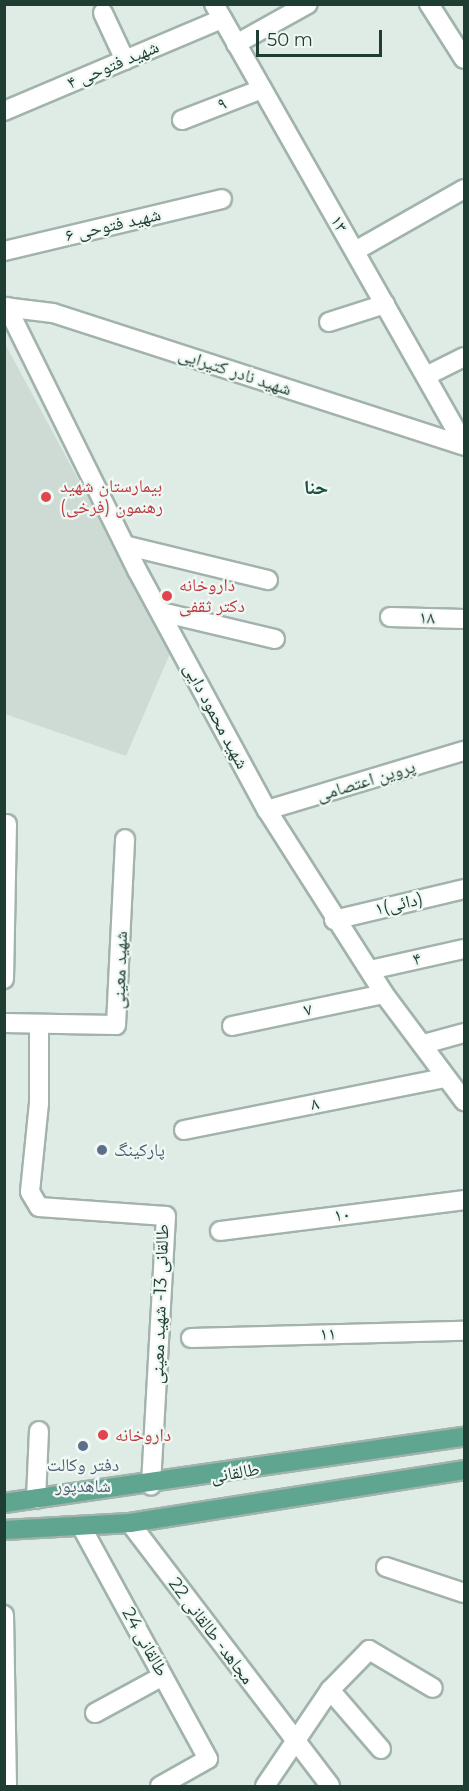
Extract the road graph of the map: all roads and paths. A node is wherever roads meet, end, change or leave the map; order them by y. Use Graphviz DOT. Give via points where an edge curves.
graph roads {
  1 [pos="308,4"];
  2 [pos="429,4"];
  3 [pos="218,12"];
  4 [pos="103,13"];
  5 [pos="236,44"];
  6 [pos="465,59"];
  7 [pos="125,60"];
  8 [pos="262,89"];
  9 [pos="4,111"];
  10 [pos="182,120"];
  11 [pos="465,189"];
  12 [pos="222,199"];
  13 [pos="4,251"];
  14 [pos="355,251"];
  15 [pos="385,304"];
  16 [pos="6,307"];
  17 [pos="329,322"];
  18 [pos="465,357"];
  19 [pos="426,376"];
  20 [pos="460,426"];
  21 [pos="465,445"];
  22 [pos="128,546"];
  23 [pos="268,580"];
  24 [pos="161,612"];
  25 [pos="390,617"];
  26 [pos="465,619"];
  27 [pos="275,639"];
  28 [pos="465,751"];
  29 [pos="267,810"];
  30 [pos="7,824"];
  31 [pos="125,839"];
  32 [pos="465,889"];
  33 [pos="334,920"];
  34 [pos="465,949"];
  35 [pos="370,970"];
  36 [pos="4,979"];
  37 [pos="384,994"];
  38 [pos="4,1023"];
  39 [pos="39,1025"];
  40 [pos="232,1026"];
  41 [pos="465,1033"];
  42 [pos="424,1044"];
  43 [pos="445,1078"];
  44 [pos="465,1101"];
  45 [pos="184,1130"];
  46 [pos="465,1200"];
  47 [pos="220,1231"];
  48 [pos="465,1330"];
  49 [pos="191,1338"];
  50 [pos="39,1431"];
  51 [pos="465,1437"];
  52 [pos="465,1470"];
  53 [pos="151,1486"];
  54 [pos="36,1500"];
  55 [pos="4,1503"];
  56 [pos="129,1523"];
  57 [pos="81,1526"];
  58 [pos="4,1530"];
  59 [pos="386,1567"];
  60 [pos="465,1593"];
  61 [pos="4,1615"];
  62 [pos="163,1676"];
  63 [pos="433,1688"];
  64 [pos="330,1690"];
  65 [pos="95,1713"];
  66 [pos="293,1740"];
  67 [pos="381,1749"];
  68 [pos="7,1786"];
  69 [pos="160,1786"];
  70 [pos="265,1786"];
  71 [pos="330,1786"];
  1 -- 5 [label="street"];
  2 -- 6 [label="street"];
  3 -- 5 [label="street, ۱۳"];
  3 -- 7 [label="street, شهید فتوحی ۴"];
  4 -- 7 [label="street"];
  5 -- 8 [label="street, ۱۳"];
  7 -- 9 [label="street, شهید فتوحی ۴"];
  8 -- 10 [label="street, ۹"];
  8 -- 14 [label="street, ۱۳"];
  11 -- 14 [label="street"];
  12 -- 13 [label="street, شهید فتوحی ۶"];
  14 -- 15 [label="street, ۱۳"];
  15 -- 17 [label="street"];
  15 -- 19 [label="street, ۱۳"];
  16 -- 21 [label="street, شهید نادر کتیرایی" via="53,313"];
  16 -- 22 [label="street, شهید محمود دایی"];
  18 -- 19 [label="street"];
  19 -- 20 [label="street, ۱۳"];
  20 -- 21 [label="street, ۱۳"];
  22 -- 23 [label="street"];
  22 -- 24 [label="street, شهید محمود دایی"];
  24 -- 27 [label="street"];
  24 -- 29 [label="street, شهید محمود دایی"];
  25 -- 26 [label="street, ۱۸"];
  28 -- 29 [label="street, پروین اعتصامی"];
  29 -- 33 [label="street, شهید محمود دایی"];
  30 -- 36 [label="street"];
  31 -- 39 [label="street, شهید معینی" via="116,1025"];
  32 -- 33 [label="street, ۱(دائی)"];
  33 -- 35 [label="street, شهید محمود دایی"];
  34 -- 35 [label="street, ۴"];
  35 -- 37 [label="street, شهید محمود دایی"];
  37 -- 40 [label="street, ۷"];
  37 -- 42 [label="street, شهید محمود دایی"];
  38 -- 39 [label="street, شهید معینی"];
  39 -- 53 [label="street, طالقانی 13- شهید معینی" via="39,1103 30,1192 39,1206 166,1216"];
  41 -- 42 [label="street"];
  42 -- 43 [label="street, شهید محمود دایی"];
  43 -- 44 [label="street, شهید محمود دایی"];
  43 -- 45 [label="street, ۸"];
  46 -- 47 [label="street, ۱۰"];
  48 -- 49 [label="street, ۱۱"];
  50 -- 54 [label="street"];
  51 -- 53 [label="main road, طالقانی"];
  52 -- 56 [label="main road, طالقانی"];
  53 -- 54 [label="main road, طالقانی"];
  54 -- 55 [label="main road, طالقانی"];
  56 -- 57 [label="main road, طالقانی"];
  56 -- 66 [label="street, مجاهد- طالقانی 22"];
  57 -- 58 [label="main road, طالقانی"];
  57 -- 62 [label="street, طالقانی 24"];
  59 -- 60 [label="street"];
  61 -- 68 [label="street"];
  62 -- 65 [label="street"];
  62 -- 69 [label="street, طالقانی 24" via="208,1759"];
  63 -- 64 [label="street" via="369,1650"];
  64 -- 66 [label="street"];
  64 -- 67 [label="street"];
  66 -- 70 [label="street"];
  66 -- 71 [label="street, مجاهد- طالقانی 22"];
}
